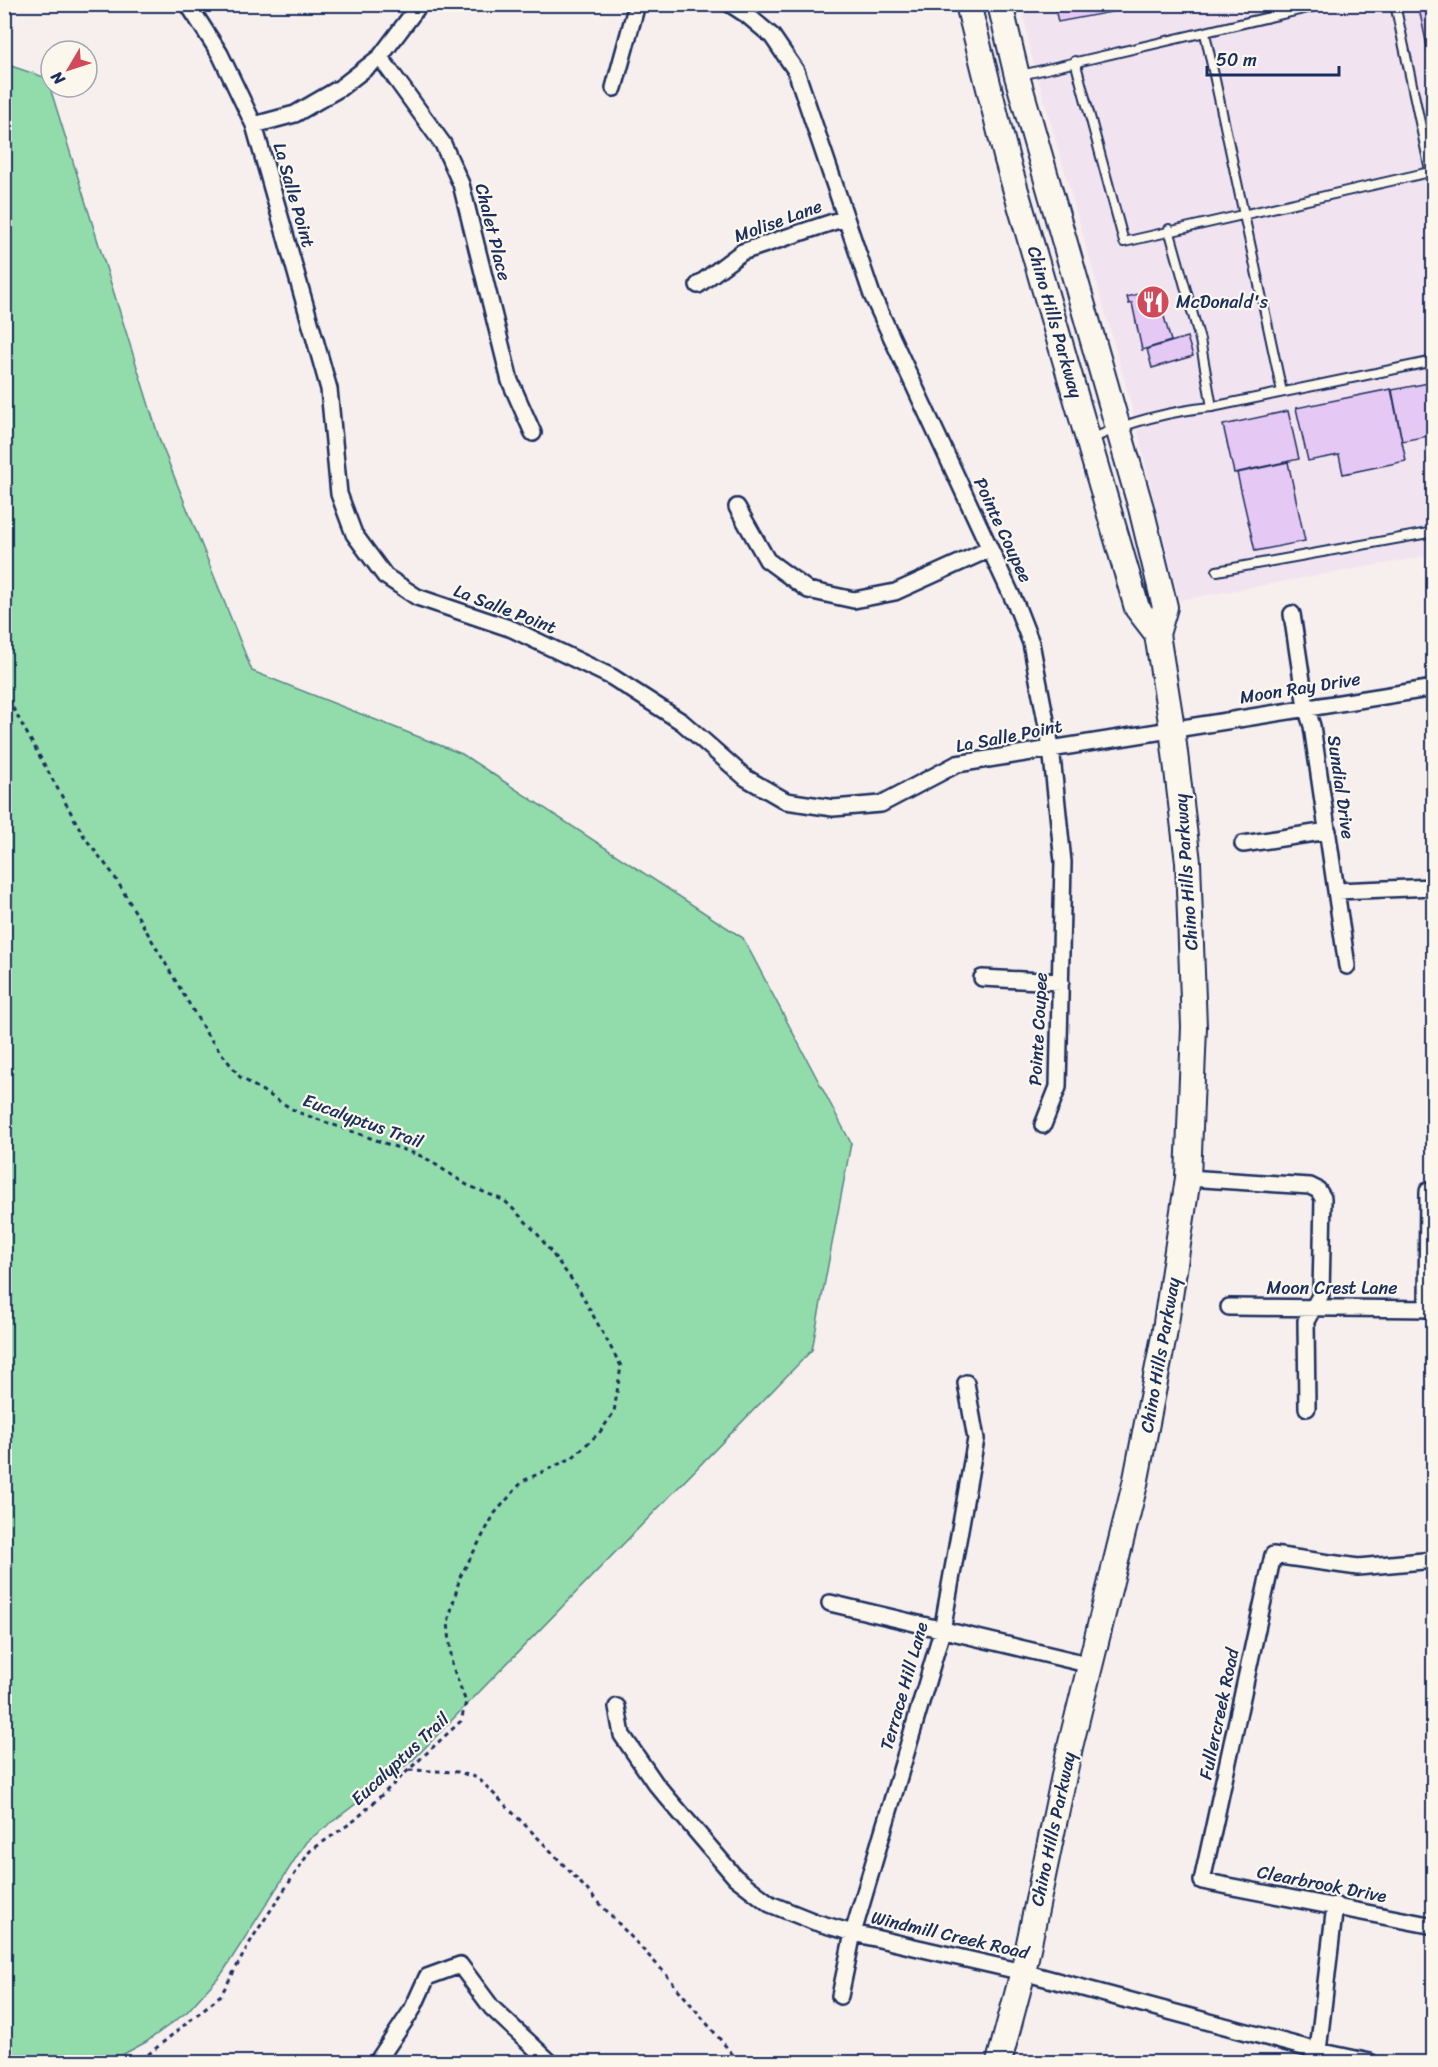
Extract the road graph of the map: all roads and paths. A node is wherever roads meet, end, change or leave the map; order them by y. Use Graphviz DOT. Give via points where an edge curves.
graph roads {
  1 [pos="188,4"];
  2 [pos="420,4"];
  3 [pos="637,4"];
  4 [pos="730,4"];
  5 [pos="968,4"];
  6 [pos="1000,4"];
  7 [pos="1325,4"];
  8 [pos="1395,4"];
  9 [pos="1205,33"];
  10 [pos="380,57"];
  11 [pos="1075,62"];
  12 [pos="1017,76"];
  13 [pos="614,88"];
  14 [pos="254,125"];
  15 [pos="1430,172"];
  16 [pos="1434,189"];
  17 [pos="1243,213"];
  18 [pos="844,218"];
  19 [pos="1169,230"];
  20 [pos="698,285"];
  21 [pos="1434,361"];
  22 [pos="1282,392"];
  23 [pos="1212,407"];
  24 [pos="1118,427"];
  25 [pos="533,433"];
  26 [pos="1089,439"];
  27 [pos="737,507"];
  28 [pos="1434,532"];
  29 [pos="990,549"];
  30 [pos="1217,571"];
  31 [pos="1292,614"];
  32 [pos="1156,634"];
  33 [pos="1434,688"];
  34 [pos="4,692"];
  35 [pos="1306,707"];
  36 [pos="1172,728"];
  37 [pos="1051,747"];
  38 [pos="1328,831"];
  39 [pos="1243,844"];
  40 [pos="1434,887"];
  41 [pos="1337,891"];
  42 [pos="1347,966"];
  43 [pos="982,978"];
  44 [pos="1061,982"];
  45 [pos="1043,1125"];
  46 [pos="1188,1178"];
  47 [pos="1428,1191"];
  48 [pos="1229,1307"];
  49 [pos="1315,1308"];
  50 [pos="1430,1309"];
  51 [pos="966,1383"];
  52 [pos="1307,1408"];
  53 [pos="1434,1560"];
  54 [pos="830,1603"];
  55 [pos="942,1631"];
  56 [pos="1091,1665"];
  57 [pos="617,1707"];
  58 [pos="409,1770"];
  59 [pos="1202,1881"];
  60 [pos="1335,1905"];
  61 [pos="1434,1926"];
  62 [pos="854,1933"];
  63 [pos="1023,1972"];
  64 [pos="840,1996"];
  65 [pos="1316,2057"];
  66 [pos="139,2062"];
  67 [pos="377,2062"];
  68 [pos="550,2062"];
  69 [pos="739,2062"];
  70 [pos="999,2062"];
  71 [pos="1370,2062"];
  1 -- 14 [label="street, La Salle Point" via="220,54"];
  2 -- 10 [label="street"];
  3 -- 13 [label="street"];
  4 -- 18 [label="street, Pointe Coupee" via="772,36 796,71"];
  5 -- 26 [label="main road, Chino Hills Parkway" via="1008,160"];
  6 -- 12 [label="main road, Chino Hills Parkway"];
  7 -- 9 [label="lane"];
  8 -- 15 [label="lane"];
  9 -- 11 [label="lane"];
  9 -- 17 [label="lane"];
  10 -- 14 [label="street" via="340,88 295,114"];
  10 -- 25 [label="street, Chalet Place" via="443,144 461,184 510,381"];
  11 -- 12 [label="lane"];
  11 -- 19 [label="lane" via="1124,242"];
  12 -- 24 [label="main road, Chino Hills Parkway"];
  14 -- 37 [label="street, La Salle Point" via="329,389 339,495 354,534 385,576 417,597 512,629 612,677 682,722 746,778 786,801 833,808 881,804 957,764"];
  15 -- 16 [label="lane"];
  15 -- 17 [label="lane"];
  17 -- 19 [label="lane"];
  17 -- 22 [label="lane"];
  18 -- 20 [label="street, Molise Lane" via="742,252"];
  18 -- 29 [label="street, Pointe Coupee" via="872,295"];
  19 -- 23 [label="lane" via="1200,340"];
  21 -- 22 [label="lane"];
  22 -- 23 [label="lane"];
  23 -- 24 [label="lane"];
  24 -- 26 [label="lane"];
  24 -- 32 [label="main road, Chino Hills Parkway" via="1165,607"];
  26 -- 32 [label="main road, Chino Hills Parkway" via="1137,608"];
  27 -- 29 [label="street" via="767,560 808,590 854,600 895,592"];
  28 -- 30 [label="lane"];
  29 -- 37 [label="street, Pointe Coupee" via="1031,643"];
  31 -- 35 [label="street, Sundial Drive"];
  32 -- 36 [label="main road, Chino Hills Parkway"];
  33 -- 35 [label="street, Moon Ray Drive"];
  34 -- 58 [label="path, Eucalyptus Trail" via="85,838 113,874 208,1036 240,1077 297,1112 424,1157 467,1185 505,1201 536,1232 578,1288 621,1366 614,1412 600,1432 572,1458 523,1481 495,1513 460,1577 448,1622 452,1665 466,1702 461,1721"];
  35 -- 36 [label="street, Moon Ray Drive"];
  35 -- 38 [label="street, Sundial Drive"];
  36 -- 37 [label="street, La Salle Point"];
  36 -- 46 [label="main road, Chino Hills Parkway" via="1191,901 1194,1027"];
  37 -- 44 [label="street, Pointe Coupee" via="1063,862"];
  38 -- 39 [label="street"];
  38 -- 41 [label="street, Sundial Drive"];
  40 -- 41 [label="street"];
  41 -- 42 [label="street, Sundial Drive"];
  43 -- 44 [label="street"];
  44 -- 45 [label="street, Pointe Coupee" via="1058,1087"];
  46 -- 49 [label="street" via="1310,1186 1318,1190 1323,1198 1321,1294"];
  46 -- 56 [label="main road, Chino Hills Parkway" via="1151,1410"];
  47 -- 50 [label="street"];
  48 -- 49 [label="street, Moon Crest Lane"];
  49 -- 50 [label="street, Moon Crest Lane"];
  49 -- 52 [label="street" via="1306,1321"];
  51 -- 55 [label="street, Terrace Hill Lane" via="976,1439"];
  53 -- 59 [label="street, Fullercreek Road" via="1358,1567 1274,1555"];
  54 -- 55 [label="street"];
  55 -- 56 [label="street"];
  55 -- 62 [label="street, Terrace Hill Lane"];
  56 -- 63 [label="main road, Chino Hills Parkway"];
  57 -- 62 [label="street, Windmill Creek Road" via="622,1735 655,1784 735,1877 770,1904"];
  58 -- 66 [label="path, Eucalyptus Trail" via="355,1820 310,1851 221,1995"];
  58 -- 69 [label="path" via="458,1772 478,1778 663,1971"];
  59 -- 60 [label="street, Clearbrook Drive"];
  60 -- 61 [label="street, Clearbrook Drive"];
  60 -- 65 [label="street"];
  62 -- 63 [label="street, Windmill Creek Road"];
  62 -- 64 [label="street, Terrace Hill Lane"];
  63 -- 65 [label="street, Windmill Creek Road"];
  63 -- 70 [label="main road, Chino Hills Parkway"];
  65 -- 71 [label="street, Windmill Creek Road"];
  67 -- 68 [label="street" via="412,2010 427,1977 460,1965 492,2008"];
}
